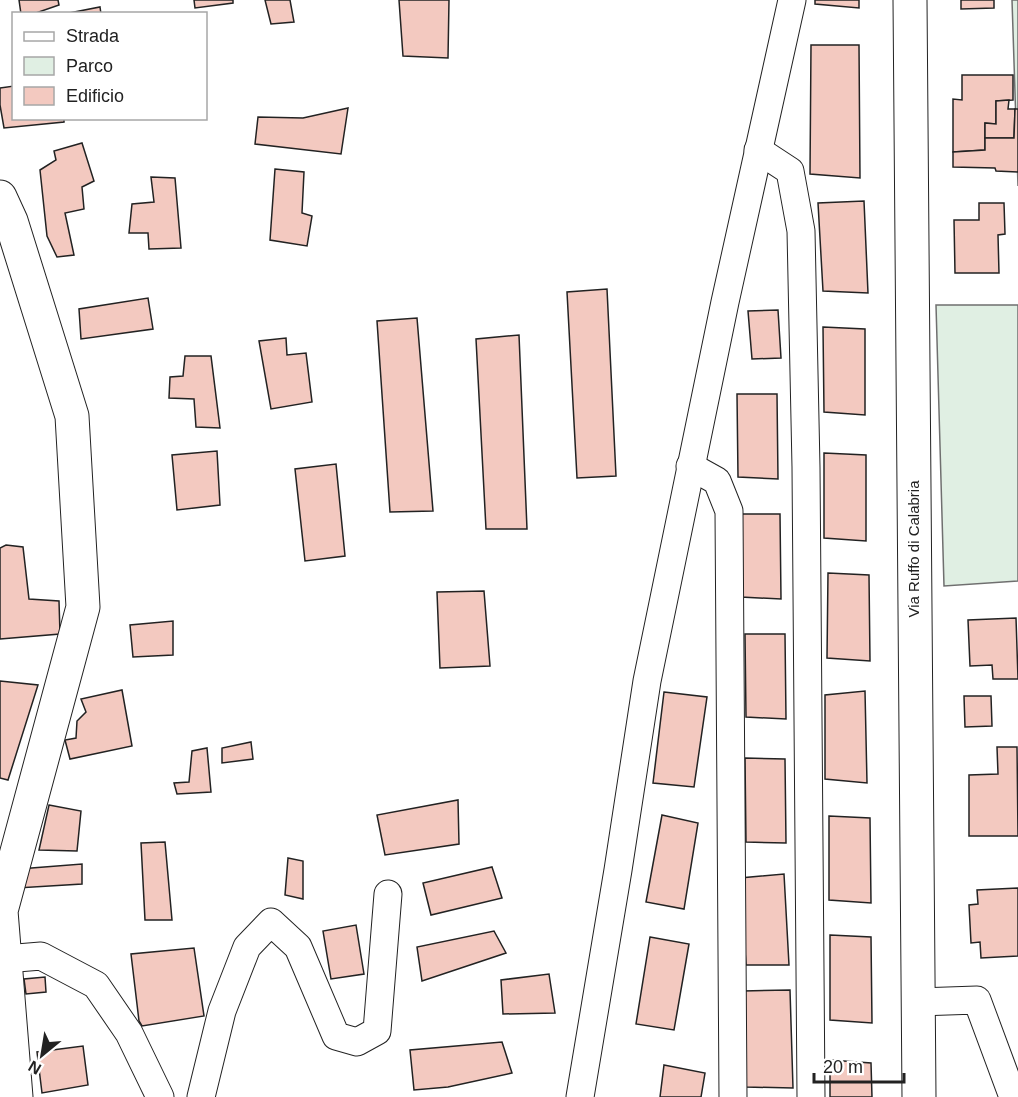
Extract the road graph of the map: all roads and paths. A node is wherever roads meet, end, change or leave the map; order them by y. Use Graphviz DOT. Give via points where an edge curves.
graph roads {
  1 [pos="792,0"];
  2 [pos="910,0"];
  3 [pos="758,150"];
  4 [pos="0,196"];
  5 [pos="690,466"];
  6 [pos="388,894"];
  7 [pos="5,959"];
  8 [pos="918,1002"];
  9 [pos="16,1097"];
  10 [pos="160,1097"];
  11 [pos="201,1097"];
  12 [pos="580,1097"];
  13 [pos="734,1097"];
  14 [pos="811,1097"];
  15 [pos="919,1097"];
  16 [pos="1013,1097"];
  1 -- 3 [label="street"];
  2 -- 8 [label="street, Via Ruffo di Calabria"];
  3 -- 5 [label="street"];
  3 -- 14 [label="street" via="790,171 801,231"];
  4 -- 7 [label="street" via="72,416 83,607 1,910"];
  5 -- 12 [label="street" via="647,681"];
  5 -- 13 [label="street" via="717,481 729,511"];
  6 -- 11 [label="street" via="377,1031 357,1042 336,1036 298,947 271,922 247,947 222,1011"];
  7 -- 9 [label="street"];
  7 -- 10 [label="street" via="42,956 96,985 129,1033"];
  8 -- 15 [label="street, Via Ruffo di Calabria"];
  8 -- 16 [label="street" via="977,1000"];
}
